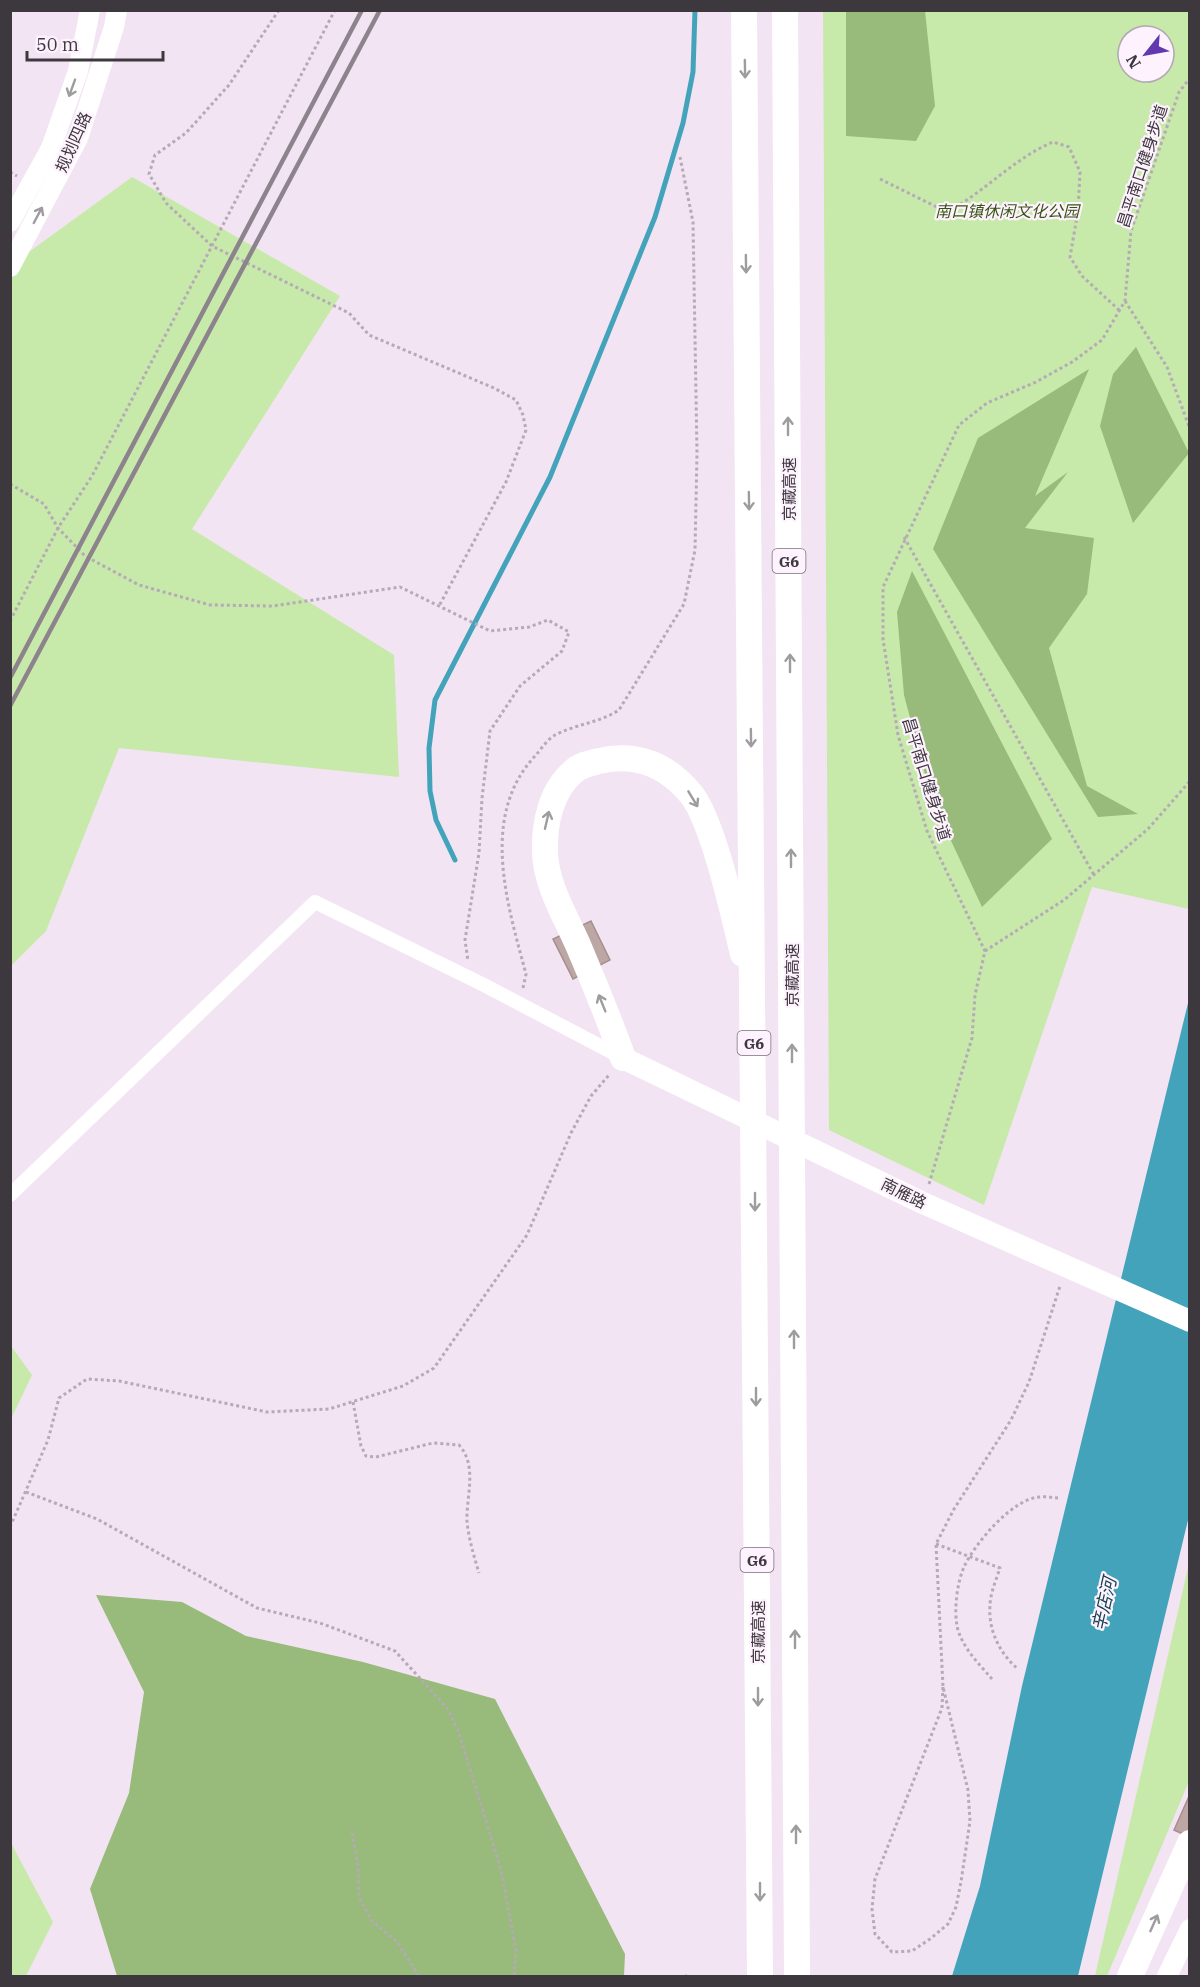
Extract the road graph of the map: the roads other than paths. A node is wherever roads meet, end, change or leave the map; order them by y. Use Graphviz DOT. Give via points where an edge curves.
graph roads {
  1 [pos="90,10"];
  2 [pos="117,10"];
  3 [pos="744,10"];
  4 [pos="786,10"];
  5 [pos="10,222"];
  6 [pos="10,267"];
  7 [pos="753,992"];
  8 [pos="623,1058"];
  9 [pos="10,1195"];
  10 [pos="1190,1321"];
  11 [pos="1190,1843"];
  12 [pos="1190,1929"];
  13 [pos="760,1977"];
  14 [pos="797,1977"];
  15 [pos="1130,1977"];
  16 [pos="1167,1977"];
  1 -- 5 [label="main road, 规划四路, one-way" via="78,71 51,148"];
  6 -- 2 [label="main road, 规划四路, one-way" via="78,138"];
  3 -- 7 [label="highway, G6, one-way"];
  14 -- 4 [label="highway, 京藏高速 / G6, one-way"];
  8 -- 7 [label="highway, one-way" via="549,881 545,829 553,798 574,771 617,756 645,760 671,772 693,796 728,894"];
  7 -- 13 [label="highway, 京藏高速 / G6, one-way"];
  8 -- 9 [label="street" via="315,902"];
  8 -- 10 [label="main road, 南雁路" via="923,1203"];
  15 -- 11 [label="highway, one-way"];
  12 -- 16 [label="main road"];
}
